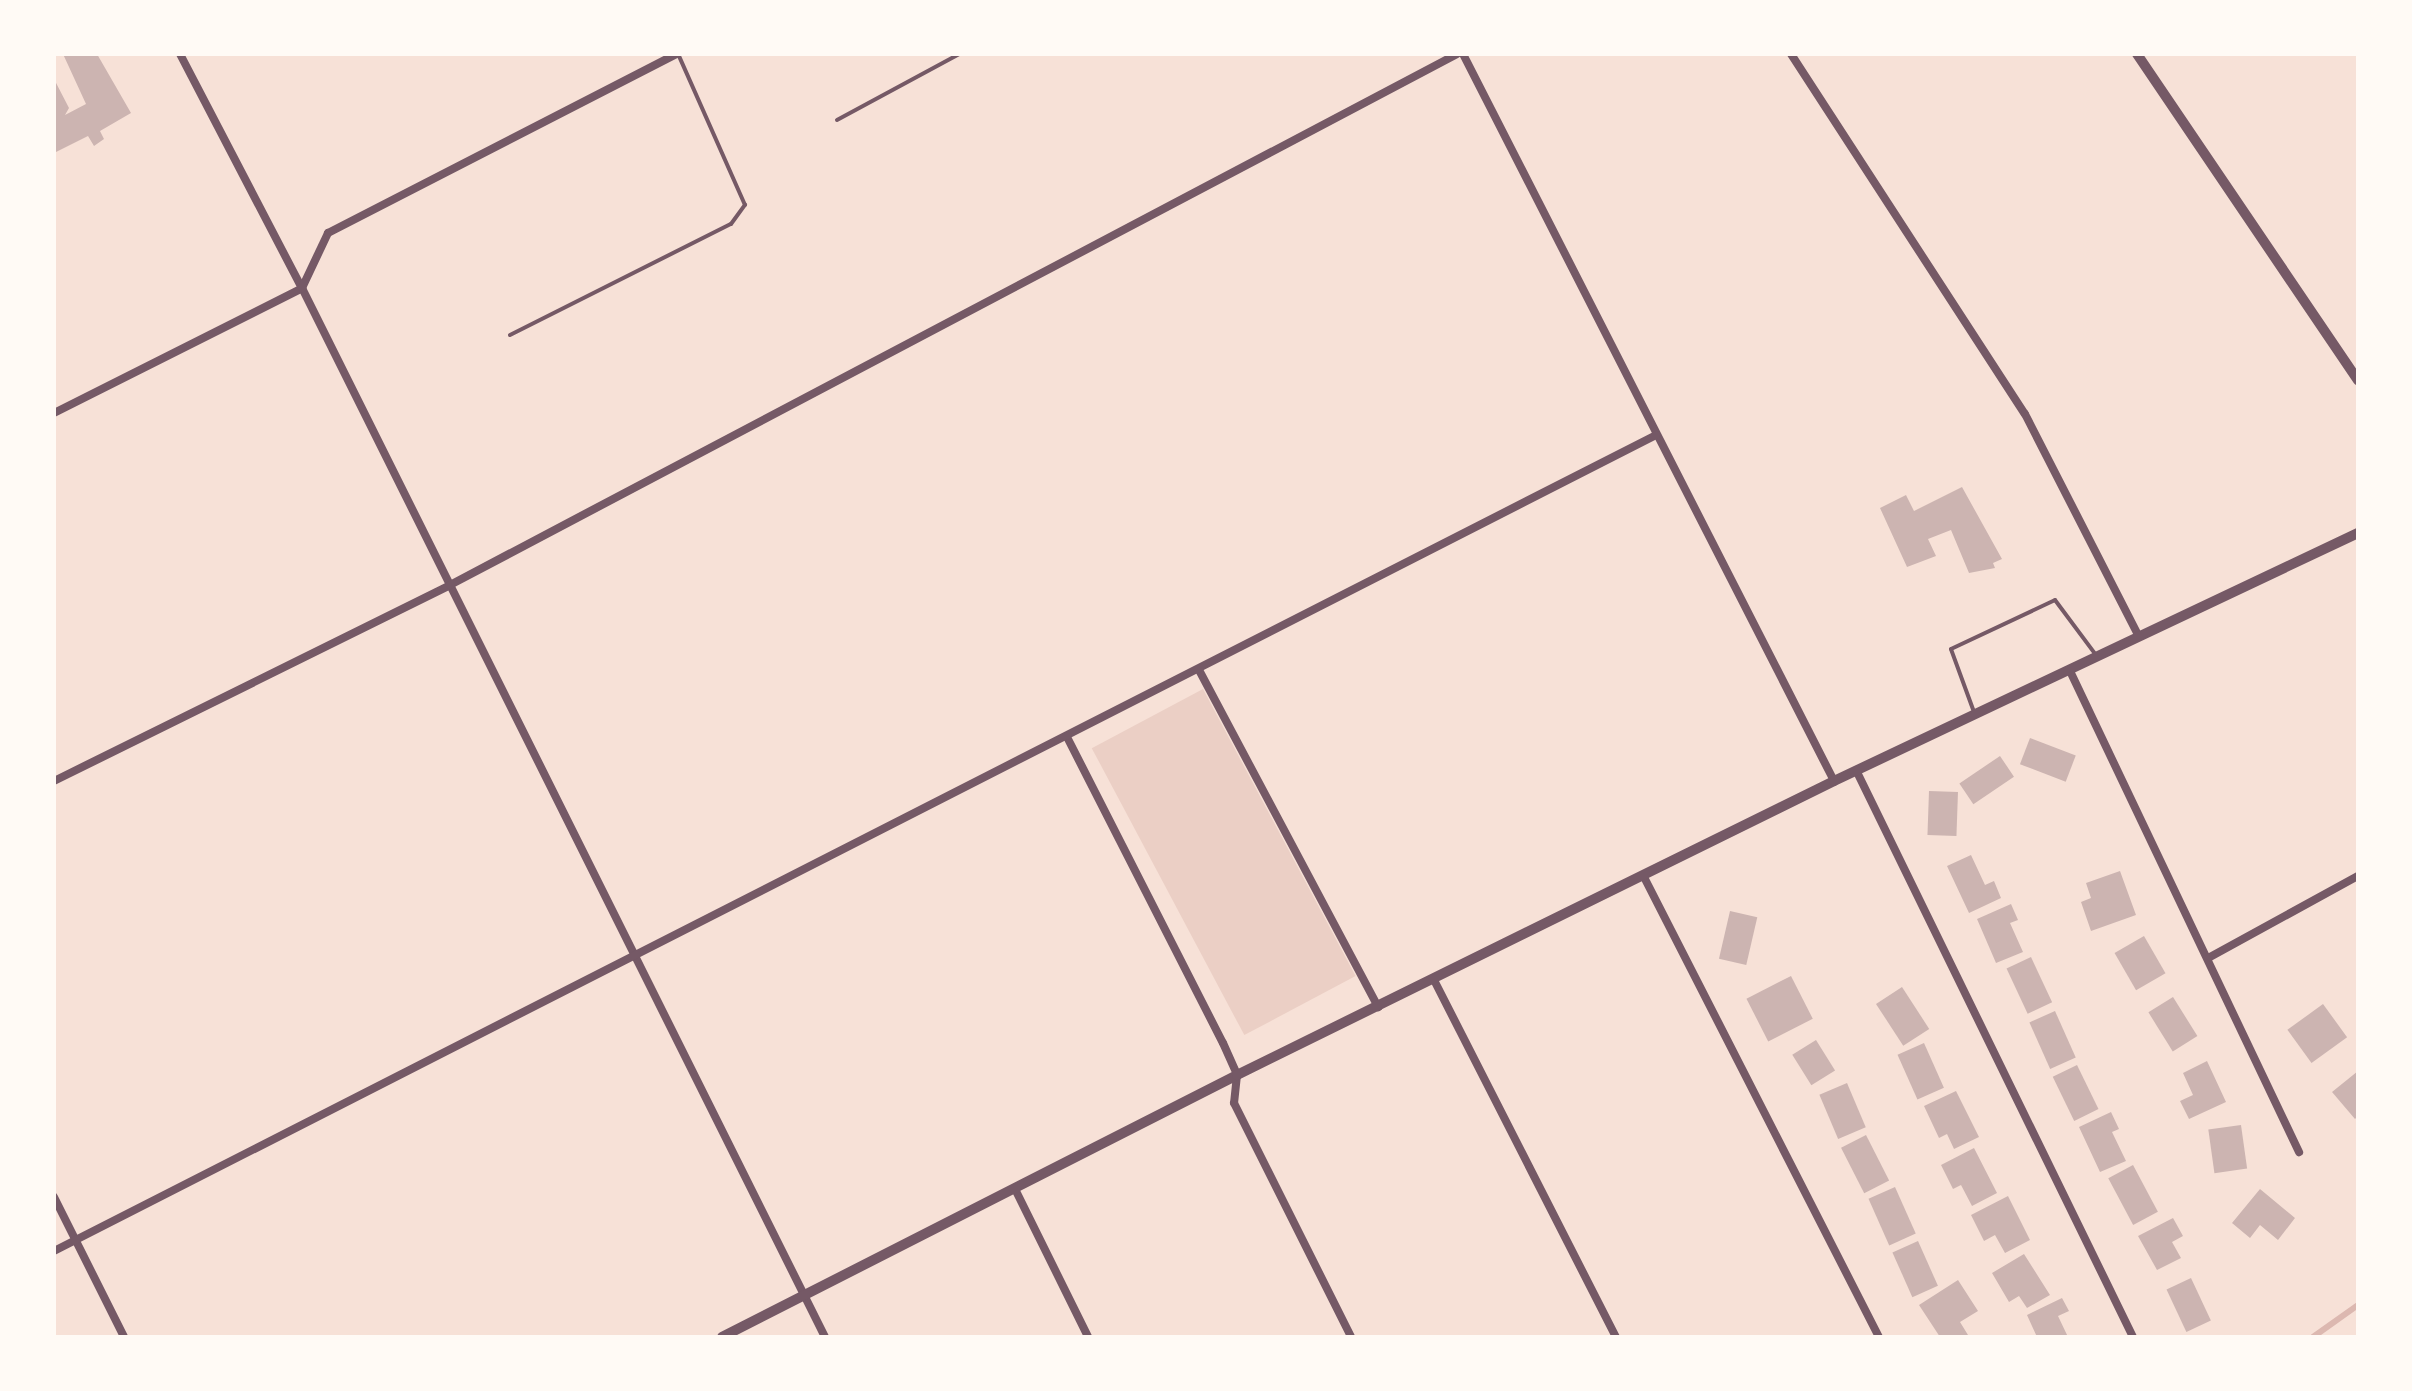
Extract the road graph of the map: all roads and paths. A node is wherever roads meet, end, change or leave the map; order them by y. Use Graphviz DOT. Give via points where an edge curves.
graph roads {
  1 [pos="180,54"];
  2 [pos="677,54"];
  3 [pos="959,54"];
  4 [pos="1457,54"];
  5 [pos="1463,54"];
  6 [pos="1791,54"];
  7 [pos="2137,54"];
  8 [pos="837,120"];
  9 [pos="302,288"];
  10 [pos="510,335"];
  11 [pos="2358,380"];
  12 [pos="54,413"];
  13 [pos="1656,435"];
  14 [pos="2358,533"];
  15 [pos="450,585"];
  16 [pos="2138,635"];
  17 [pos="2097,657"];
  18 [pos="1199,670"];
  19 [pos="2070,671"];
  20 [pos="1976,716"];
  21 [pos="1067,737"];
  22 [pos="1856,770"];
  23 [pos="54,781"];
  24 [pos="1834,781"];
  25 [pos="2358,876"];
  26 [pos="1645,879"];
  27 [pos="637,954"];
  28 [pos="2210,957"];
  29 [pos="1434,980"];
  30 [pos="1378,1007"];
  31 [pos="1237,1075"];
  32 [pos="2299,1152"];
  33 [pos="1016,1191"];
  34 [pos="54,1197"];
  35 [pos="77,1240"];
  36 [pos="54,1251"];
  37 [pos="804,1295"];
  38 [pos="124,1337"];
  39 [pos="722,1337"];
  40 [pos="825,1337"];
  41 [pos="1088,1337"];
  42 [pos="1351,1337"];
  43 [pos="1616,1337"];
  44 [pos="1879,1337"];
  45 [pos="2133,1337"];
  1 -- 9 [label="street"];
  2 -- 9 [label="street" via="328,233"];
  2 -- 10 [label="lane" via="745,205 731,224"];
  3 -- 8 [label="lane"];
  4 -- 15 [label="street"];
  5 -- 13 [label="street"];
  6 -- 16 [label="street" via="2025,414"];
  7 -- 11 [label="street"];
  9 -- 12 [label="street"];
  9 -- 15 [label="street"];
  13 -- 18 [label="street"];
  13 -- 24 [label="street"];
  14 -- 16 [label="street"];
  15 -- 23 [label="street"];
  15 -- 27 [label="street"];
  16 -- 17 [label="street"];
  17 -- 19 [label="street"];
  17 -- 20 [label="lane" via="2055,600 1951,649"];
  18 -- 21 [label="street"];
  18 -- 30 [label="street"];
  19 -- 20 [label="street"];
  19 -- 28 [label="street"];
  20 -- 22 [label="street"];
  21 -- 27 [label="street"];
  21 -- 31 [label="street"];
  22 -- 24 [label="street"];
  22 -- 45 [label="street"];
  24 -- 26 [label="street"];
  25 -- 28 [label="street"];
  26 -- 29 [label="street"];
  26 -- 44 [label="street"];
  27 -- 35 [label="street"];
  27 -- 37 [label="street"];
  28 -- 32 [label="street"];
  29 -- 30 [label="street"];
  29 -- 43 [label="street"];
  30 -- 31 [label="street"];
  31 -- 33 [label="street"];
  31 -- 42 [label="street" via="1234,1103"];
  33 -- 37 [label="street"];
  33 -- 41 [label="street"];
  34 -- 35 [label="street"];
  35 -- 36 [label="street"];
  35 -- 38 [label="street"];
  37 -- 39 [label="street"];
  37 -- 40 [label="street"];
}
